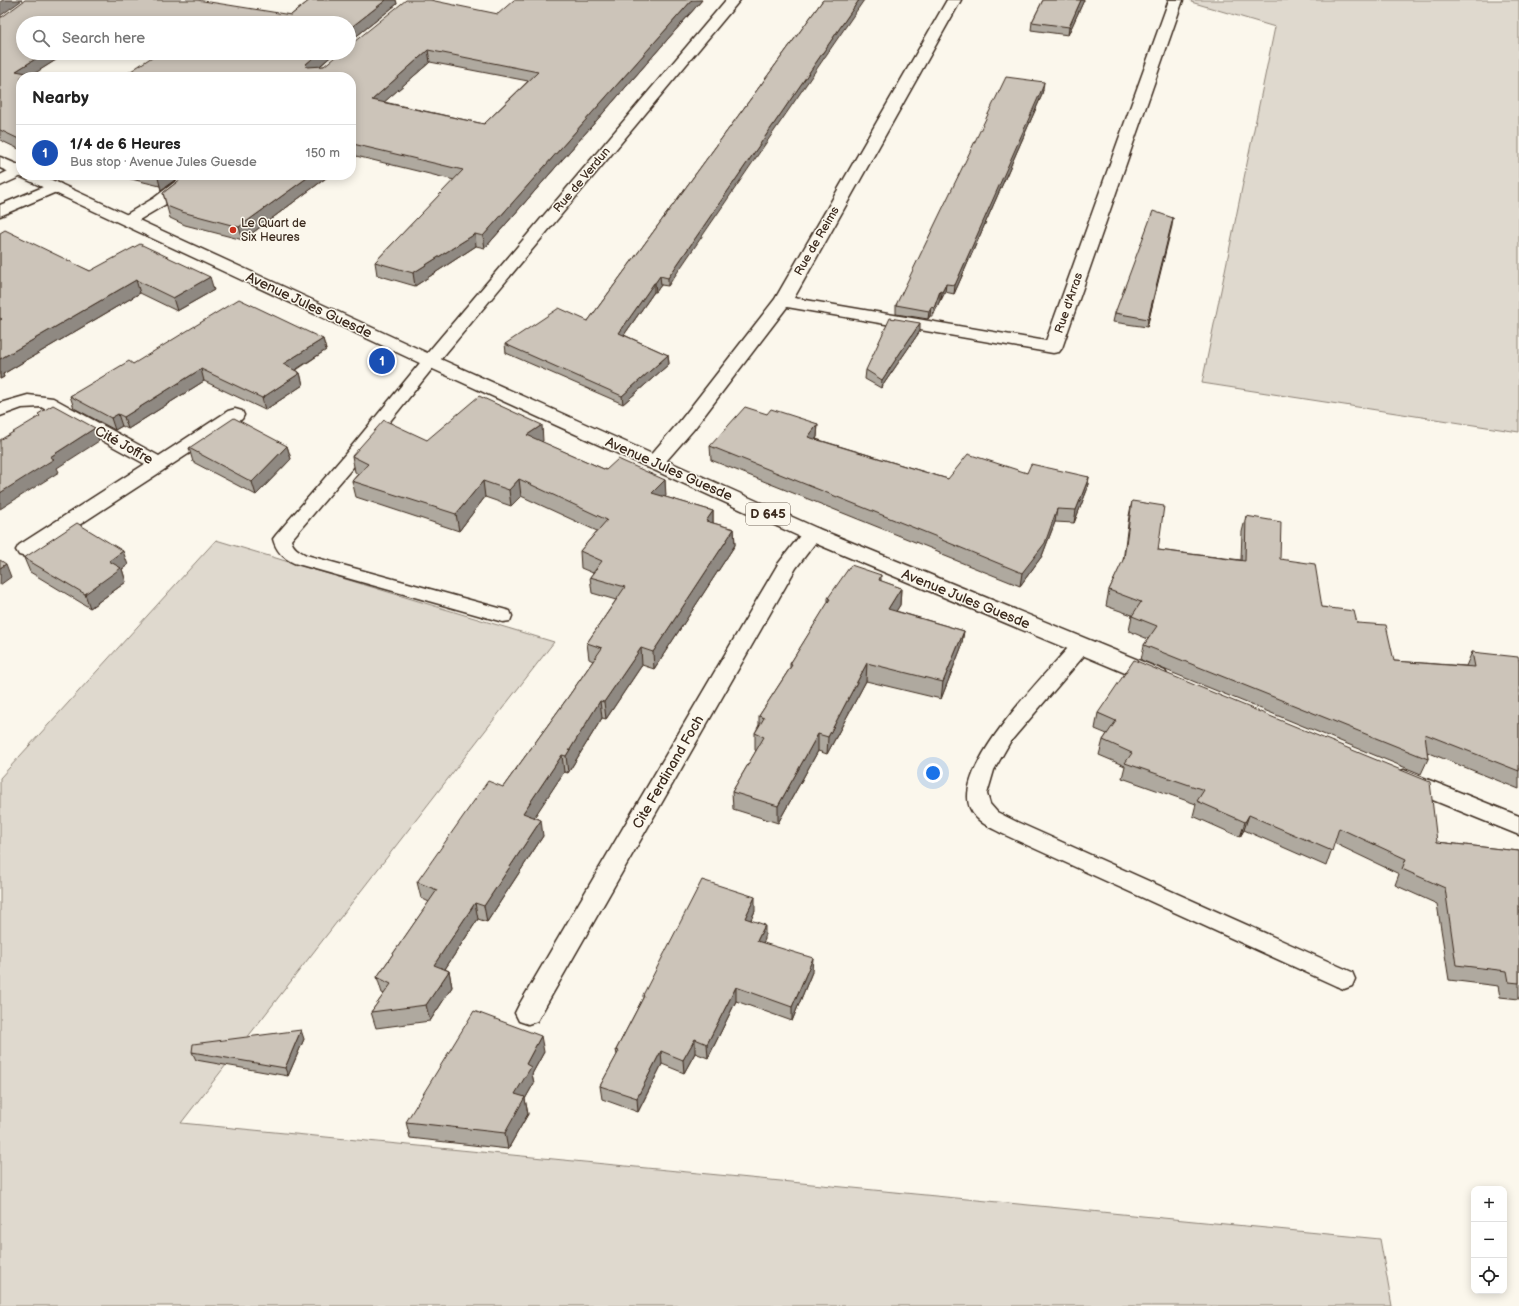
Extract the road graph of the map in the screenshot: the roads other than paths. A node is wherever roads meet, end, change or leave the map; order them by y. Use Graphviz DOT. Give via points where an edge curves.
graph roads {
  1 [pos="733,0"];
  2 [pos="954,0"];
  3 [pos="1176,0"];
  4 [pos="0,162"];
  5 [pos="16,170"];
  6 [pos="16,175"];
  7 [pos="38,180"];
  8 [pos="187,180"];
  9 [pos="0,181"];
  10 [pos="54,187"];
  11 [pos="0,211"];
  12 [pos="128,220"];
  13 [pos="783,302"];
  14 [pos="430,361"];
  15 [pos="0,410"];
  16 [pos="235,415"];
  17 [pos="654,463"];
  18 [pos="159,464"];
  19 [pos="812,534"];
  20 [pos="26,550"];
  21 [pos="504,616"];
  22 [pos="1081,646"];
  23 [pos="1176,685"];
  24 [pos="1388,772"];
  25 [pos="1519,826"];
  26 [pos="1344,979"];
  27 [pos="528,1013"];
  1 -- 14 [label="street, Rue de Verdun"];
  2 -- 13 [label="street, Rue de Reims"];
  3 -- 13 [label="street, Rue d'Arras" via="1053,348"];
  4 -- 5 [label="street, Avenue Jules Guesde / D 645"];
  6 -- 9 [label="street"];
  7 -- 10 [label="street, Avenue Jules Guesde / D 645"];
  8 -- 12 [label="street" via="160,201"];
  10 -- 11 [label="street"];
  10 -- 12 [label="street, Avenue Jules Guesde / D 645"];
  12 -- 14 [label="street, Avenue Jules Guesde / D 645"];
  13 -- 17 [label="street, Rue de Reims"];
  14 -- 17 [label="street, Avenue Jules Guesde / D 645"];
  14 -- 21 [label="lane" via="282,539 283,547 300,559"];
  15 -- 18 [label="street, Cité Joffre" via="23,401 46,402"];
  16 -- 18 [label="street, Cité Joffre"];
  17 -- 19 [label="street, Avenue Jules Guesde / D 645"];
  18 -- 20 [label="street, Cité Joffre"];
  19 -- 22 [label="street, Avenue Jules Guesde / D 645"];
  19 -- 27 [label="street, Cite Ferdinand Foch" via="788,564"];
  22 -- 23 [label="street, Avenue Jules Guesde / D 645"];
  22 -- 26 [label="lane" via="1003,737 984,769 977,794 980,807 990,818 1010,828"];
  24 -- 25 [label="street"];
}
